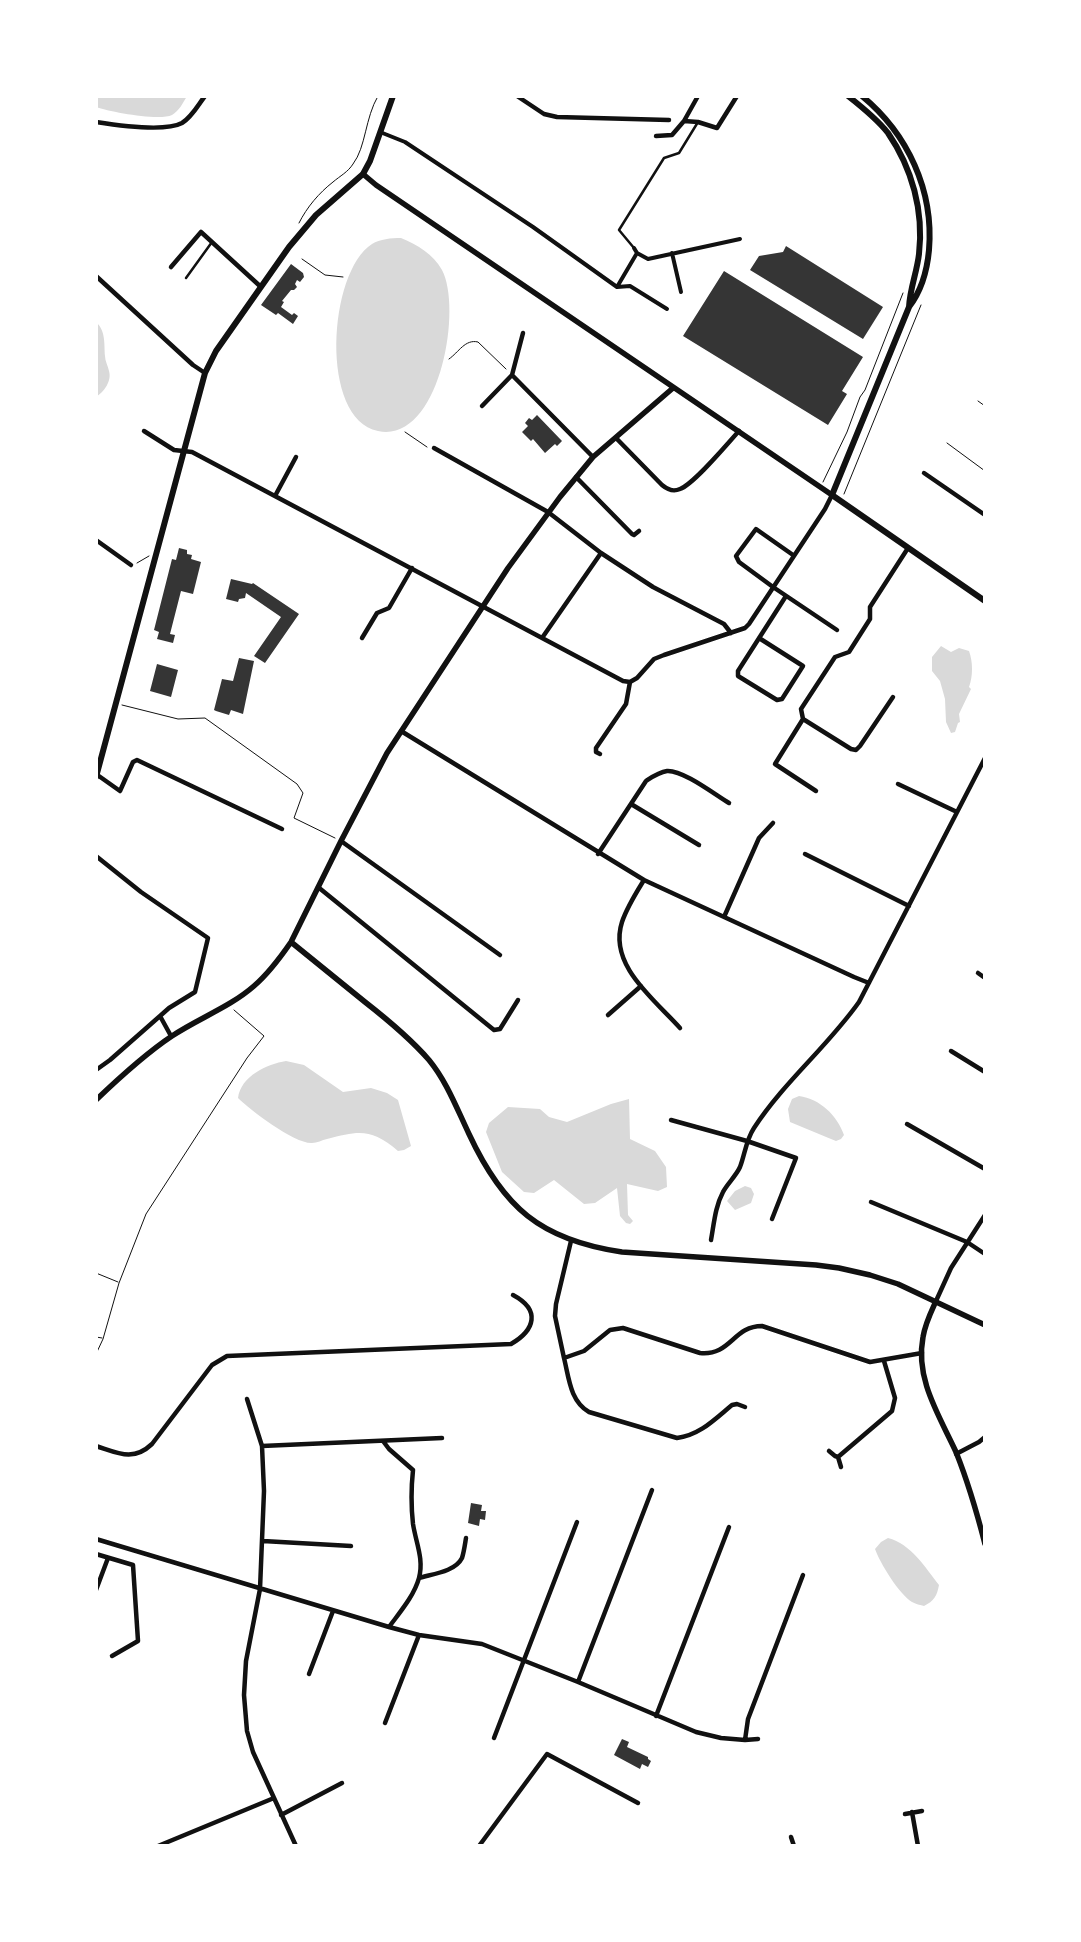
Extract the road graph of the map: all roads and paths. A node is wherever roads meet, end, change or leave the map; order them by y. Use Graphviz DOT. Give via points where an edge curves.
graph roads {
  1 [pos="205,96"];
  2 [pos="378,96"];
  3 [pos="393,96"];
  4 [pos="517,96"];
  5 [pos="698,96"];
  6 [pos="737,96"];
  7 [pos="848,96"];
  8 [pos="862,96"];
  9 [pos="669,120"];
  10 [pos="684,121"];
  11 [pos="96,122"];
  12 [pos="698,122"];
  13 [pos="380,132"];
  14 [pos="656,136"];
  15 [pos="363,174"];
  16 [pos="316,197"];
  17 [pos="740,239"];
  18 [pos="212,242"];
  19 [pos="634,248"];
  20 [pos="636,253"];
  21 [pos="672,253"];
  22 [pos="302,259"];
  23 [pos="171,267"];
  24 [pos="96,276"];
  25 [pos="343,277"];
  26 [pos="186,278"];
  27 [pos="261,287"];
  28 [pos="617,287"];
  29 [pos="681,292"];
  30 [pos="902,296"];
  31 [pos="921,305"];
  32 [pos="909,307"];
  33 [pos="667,309"];
  34 [pos="523,333"];
  35 [pos="449,359"];
  36 [pos="205,373"];
  37 [pos="512,375"];
  38 [pos="673,388"];
  39 [pos="978,402"];
  40 [pos="482,406"];
  41 [pos="985,406"];
  42 [pos="144,431"];
  43 [pos="738,431"];
  44 [pos="405,432"];
  45 [pos="616,438"];
  46 [pos="947,443"];
  47 [pos="434,448"];
  48 [pos="183,450"];
  49 [pos="296,457"];
  50 [pos="593,458"];
  51 [pos="985,471"];
  52 [pos="924,473"];
  53 [pos="576,477"];
  54 [pos="820,487"];
  55 [pos="832,495"];
  56 [pos="275,496"];
  57 [pos="841,501"];
  58 [pos="548,512"];
  59 [pos="985,515"];
  60 [pos="639,531"];
  61 [pos="96,540"];
  62 [pos="908,548"];
  63 [pos="602,553"];
  64 [pos="793,554"];
  65 [pos="154,558"];
  66 [pos="132,565"];
  67 [pos="412,568"];
  68 [pos="773,587"];
  69 [pos="786,596"];
  70 [pos="985,601"];
  71 [pos="483,605"];
  72 [pos="837,630"];
  73 [pos="731,633"];
  74 [pos="362,638"];
  75 [pos="542,638"];
  76 [pos="759,638"];
  77 [pos="630,682"];
  78 [pos="893,697"];
  79 [pos="116,703"];
  80 [pos="803,719"];
  81 [pos="400,731"];
  82 [pos="600,754"];
  83 [pos="985,758"];
  84 [pos="97,775"];
  85 [pos="898,784"];
  86 [pos="816,791"];
  87 [pos="729,803"];
  88 [pos="631,804"];
  89 [pos="957,812"];
  90 [pos="773,823"];
  91 [pos="282,829"];
  92 [pos="341,841"];
  93 [pos="699,845"];
  94 [pos="598,854"];
  95 [pos="805,854"];
  96 [pos="96,856"];
  97 [pos="644,880"];
  98 [pos="318,887"];
  99 [pos="909,906"];
  100 [pos="724,917"];
  101 [pos="291,942"];
  102 [pos="500,955"];
  103 [pos="978,973"];
  104 [pos="985,978"];
  105 [pos="869,983"];
  106 [pos="641,986"];
  107 [pos="518,1000"];
  108 [pos="229,1003"];
  109 [pos="608,1015"];
  110 [pos="160,1016"];
  111 [pos="680,1028"];
  112 [pos="172,1036"];
  113 [pos="951,1051"];
  114 [pos="96,1070"];
  115 [pos="985,1072"];
  116 [pos="96,1100"];
  117 [pos="671,1120"];
  118 [pos="907,1124"];
  119 [pos="747,1141"];
  120 [pos="985,1169"];
  121 [pos="871,1202"];
  122 [pos="985,1215"];
  123 [pos="772,1219"];
  124 [pos="711,1240"];
  125 [pos="571,1241"];
  126 [pos="967,1242"];
  127 [pos="985,1254"];
  128 [pos="96,1272"];
  129 [pos="119,1283"];
  130 [pos="514,1295"];
  131 [pos="936,1301"];
  132 [pos="985,1325"];
  133 [pos="96,1337"];
  134 [pos="103,1339"];
  135 [pos="922,1352"];
  136 [pos="96,1354"];
  137 [pos="564,1358"];
  138 [pos="884,1360"];
  139 [pos="247,1399"];
  140 [pos="745,1408"];
  141 [pos="985,1437"];
  142 [pos="442,1438"];
  143 [pos="383,1441"];
  144 [pos="96,1446"];
  145 [pos="262,1446"];
  146 [pos="829,1451"];
  147 [pos="956,1454"];
  148 [pos="838,1457"];
  149 [pos="841,1467"];
  150 [pos="652,1490"];
  151 [pos="577,1522"];
  152 [pos="729,1526"];
  153 [pos="466,1538"];
  154 [pos="96,1539"];
  155 [pos="263,1541"];
  156 [pos="985,1544"];
  157 [pos="351,1546"];
  158 [pos="96,1554"];
  159 [pos="108,1558"];
  160 [pos="803,1575"];
  161 [pos="419,1578"];
  162 [pos="260,1589"];
  163 [pos="96,1590"];
  164 [pos="333,1611"];
  165 [pos="389,1627"];
  166 [pos="419,1635"];
  167 [pos="112,1656"];
  168 [pos="523,1660"];
  169 [pos="309,1674"];
  170 [pos="578,1682"];
  171 [pos="656,1716"];
  172 [pos="385,1723"];
  173 [pos="494,1738"];
  174 [pos="758,1739"];
  175 [pos="745,1740"];
  176 [pos="342,1783"];
  177 [pos="274,1798"];
  178 [pos="638,1803"];
  179 [pos="922,1811"];
  180 [pos="912,1812"];
  181 [pos="905,1814"];
  182 [pos="281,1815"];
  183 [pos="791,1837"];
  184 [pos="158,1846"];
  185 [pos="296,1846"];
  186 [pos="479,1846"];
  187 [pos="794,1846"];
  188 [pos="918,1846"];
  1 -- 11 [label="street" via="189,117 171,126"];
  2 -- 16 [label="path" via="367,120 358,156 346,173"];
  3 -- 13 [label="main road"];
  4 -- 9 [label="street" via="544,114 557,117"];
  5 -- 10 [label="street"];
  6 -- 12 [label="street" via="717,128"];
  7 -- 32 [label="main road" via="887,132 909,172 919,210 920,233"];
  8 -- 32 [label="main road" via="893,127 917,169 925,194 930,238 928,261 918,296"];
  10 -- 12 [label="street"];
  10 -- 14 [label="street" via="672,135"];
  12 -- 19 [label="lane" via="679,153 664,158 619,230"];
  13 -- 15 [label="main road"];
  13 -- 28 [label="street" via="405,142"];
  15 -- 27 [label="main road" via="316,215 289,246"];
  15 -- 38 [label="street"];
  17 -- 21 [label="street"];
  18 -- 23 [label="street" via="201,232"];
  18 -- 26 [label="lane"];
  18 -- 27 [label="street"];
  19 -- 20 [label="street"];
  20 -- 21 [label="street" via="648,259"];
  20 -- 28 [label="street"];
  21 -- 29 [label="street"];
  22 -- 25 [label="path" via="326,275"];
  24 -- 36 [label="street"];
  27 -- 36 [label="main road" via="216,351"];
  28 -- 33 [label="street" via="630,286"];
  30 -- 54 [label="path" via="848,432"];
  31 -- 57 [label="path"];
  32 -- 55 [label="main road"];
  34 -- 37 [label="street"];
  35 -- 37 [label="path" via="472,340"];
  36 -- 48 [label="main road"];
  37 -- 40 [label="street"];
  37 -- 50 [label="street"];
  38 -- 43 [label="street"];
  38 -- 45 [label="street"];
  39 -- 41 [label="path"];
  42 -- 48 [label="street" via="174,450"];
  43 -- 45 [label="street" via="688,485 674,490 662,485"];
  43 -- 54 [label="street"];
  44 -- 47 [label="path"];
  45 -- 50 [label="street"];
  46 -- 51 [label="path"];
  47 -- 58 [label="street"];
  48 -- 56 [label="street"];
  48 -- 65 [label="main road"];
  49 -- 56 [label="street"];
  50 -- 53 [label="street"];
  52 -- 59 [label="street"];
  53 -- 58 [label="street"];
  53 -- 60 [label="street" via="632,534"];
  54 -- 55 [label="street"];
  55 -- 57 [label="main road"];
  55 -- 64 [label="street"];
  56 -- 67 [label="street"];
  57 -- 62 [label="main road"];
  58 -- 63 [label="street"];
  58 -- 71 [label="street"];
  61 -- 66 [label="street"];
  62 -- 70 [label="main road"];
  62 -- 80 [label="street" via="870,608 870,619 849,652 835,657 800,709"];
  63 -- 73 [label="street" via="653,587 724,624"];
  63 -- 75 [label="street"];
  64 -- 68 [label="street"];
  64 -- 68 [label="street" via="756,529 736,556 739,562"];
  65 -- 66 [label="path" via="147,556"];
  65 -- 79 [label="main road"];
  67 -- 71 [label="street"];
  67 -- 74 [label="street" via="389,608 377,613"];
  68 -- 69 [label="street"];
  68 -- 73 [label="street" via="749,624"];
  69 -- 72 [label="street"];
  69 -- 76 [label="street"];
  71 -- 75 [label="street"];
  71 -- 81 [label="street"];
  73 -- 77 [label="street" via="659,657"];
  75 -- 77 [label="street"];
  76 -- 76 [label="street" via="803,666 782,699 777,700 738,676"];
  77 -- 82 [label="street" via="626,704 596,748"];
  78 -- 80 [label="street" via="856,750"];
  79 -- 84 [label="main road"];
  79 -- 92 [label="path" via="178,719 205,718 297,784 303,793 294,818"];
  80 -- 86 [label="street" via="775,764"];
  81 -- 92 [label="street"];
  81 -- 94 [label="street"];
  83 -- 89 [label="street"];
  84 -- 91 [label="street" via="120,791 133,762 137,760"];
  85 -- 89 [label="street"];
  87 -- 88 [label="street" via="680,773 667,771 646,781"];
  88 -- 93 [label="street"];
  88 -- 94 [label="street"];
  89 -- 99 [label="street"];
  90 -- 100 [label="street" via="759,838"];
  92 -- 98 [label="street"];
  92 -- 102 [label="street"];
  94 -- 97 [label="street"];
  95 -- 99 [label="street"];
  96 -- 110 [label="street" via="208,938 195,992"];
  97 -- 100 [label="street"];
  97 -- 106 [label="street" via="622,921 620,940 622,958"];
  98 -- 101 [label="street"];
  98 -- 107 [label="street" via="494,1030 500,1029"];
  99 -- 105 [label="street"];
  100 -- 105 [label="street"];
  101 -- 108 [label="street" via="253,987"];
  101 -- 125 [label="street" via="416,1045 441,1076 480,1159 497,1185 533,1221"];
  103 -- 104 [label="street"];
  105 -- 119 [label="street" via="846,1020 772,1103"];
  106 -- 109 [label="street"];
  106 -- 111 [label="street"];
  108 -- 112 [label="street"];
  108 -- 129 [label="path" via="264,1036 146,1214"];
  110 -- 112 [label="street"];
  110 -- 114 [label="street"];
  112 -- 116 [label="street"];
  113 -- 115 [label="street"];
  117 -- 119 [label="street"];
  118 -- 120 [label="street"];
  119 -- 123 [label="street" via="796,1158"];
  119 -- 124 [label="street" via="739,1169 717,1204"];
  121 -- 126 [label="street"];
  122 -- 126 [label="street"];
  125 -- 131 [label="street" via="622,1252 840,1268 870,1274"];
  125 -- 137 [label="street" via="555,1316"];
  126 -- 127 [label="street"];
  126 -- 131 [label="street"];
  128 -- 129 [label="path"];
  129 -- 134 [label="path"];
  130 -- 144 [label="street" via="524,1300 532,1317 530,1329 511,1344 227,1356 212,1365 144,1451 126,1456"];
  131 -- 132 [label="street"];
  131 -- 135 [label="street" via="926,1324"];
  133 -- 134 [label="path"];
  134 -- 136 [label="path"];
  135 -- 138 [label="street"];
  135 -- 147 [label="street" via="925,1382"];
  137 -- 138 [label="street" via="584,1352 605,1333 618,1328 709,1354 725,1348 742,1332 757,1326 870,1362"];
  137 -- 140 [label="street" via="574,1398 580,1407 677,1438 700,1431 732,1405"];
  138 -- 148 [label="street" via="895,1398 892,1411"];
  139 -- 145 [label="street"];
  141 -- 147 [label="street"];
  142 -- 143 [label="street"];
  143 -- 145 [label="street"];
  143 -- 161 [label="street" via="413,1470 411,1498 420,1547"];
  145 -- 155 [label="street"];
  146 -- 148 [label="street"];
  147 -- 156 [label="street"];
  148 -- 149 [label="street"];
  150 -- 170 [label="street"];
  151 -- 168 [label="street"];
  152 -- 171 [label="street"];
  153 -- 161 [label="street" via="462,1558 456,1564 450,1569"];
  154 -- 162 [label="street"];
  155 -- 157 [label="street"];
  155 -- 162 [label="street"];
  158 -- 159 [label="street"];
  159 -- 163 [label="street"];
  159 -- 167 [label="street" via="132,1565 138,1641"];
  160 -- 175 [label="street" via="748,1719"];
  161 -- 165 [label="street" via="410,1598"];
  162 -- 164 [label="street"];
  162 -- 177 [label="street" via="246,1662 244,1695 247,1731 253,1752"];
  164 -- 165 [label="street"];
  164 -- 169 [label="street"];
  165 -- 166 [label="street"];
  166 -- 168 [label="street" via="482,1644"];
  166 -- 172 [label="street"];
  168 -- 170 [label="street"];
  168 -- 173 [label="street"];
  170 -- 171 [label="street"];
  171 -- 175 [label="street" via="696,1732"];
  174 -- 175 [label="street"];
  176 -- 182 [label="street"];
  177 -- 182 [label="street"];
  177 -- 184 [label="street"];
  178 -- 186 [label="street" via="547,1754"];
  179 -- 180 [label="street"];
  180 -- 181 [label="street"];
  180 -- 188 [label="street"];
  182 -- 185 [label="street"];
  183 -- 187 [label="street"];
}
